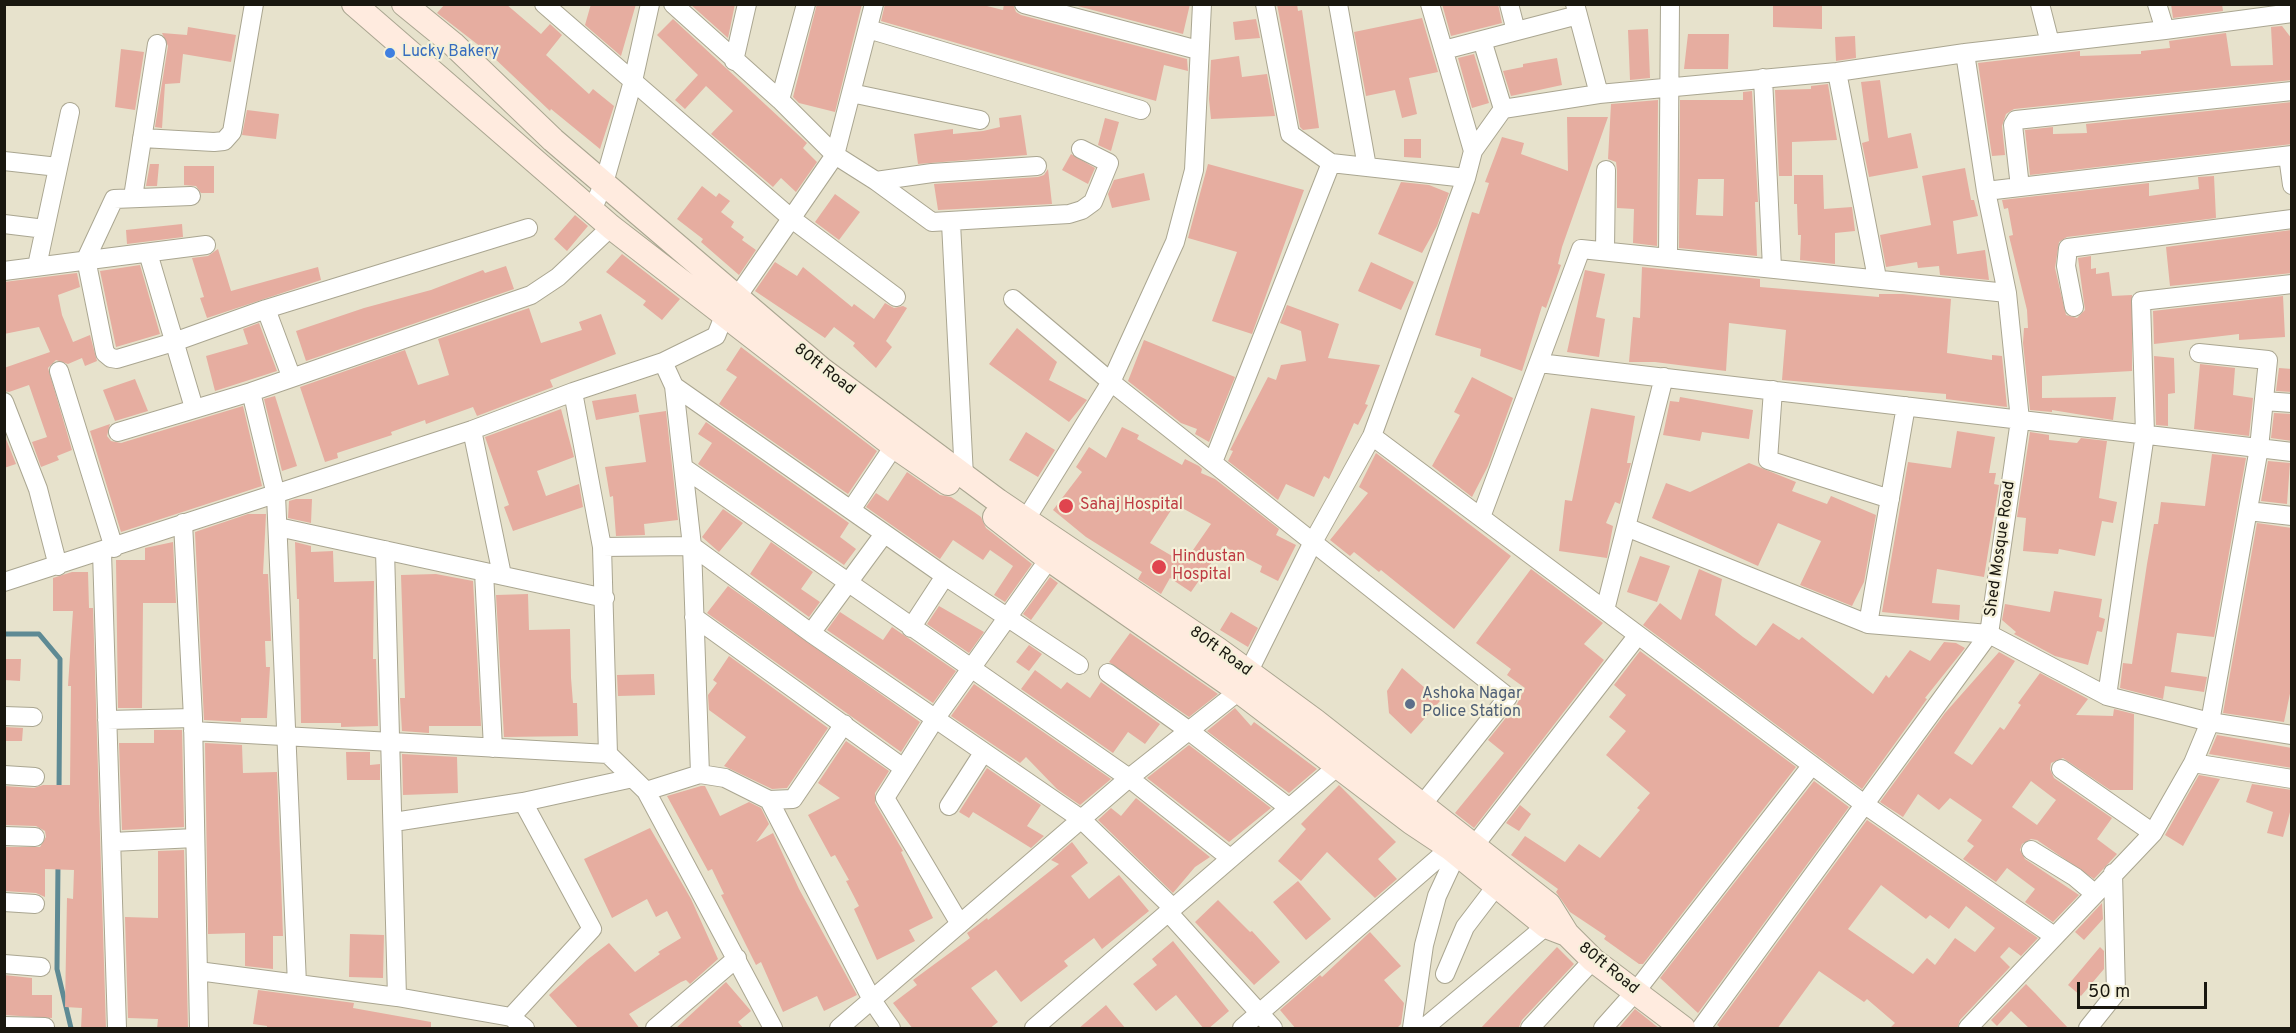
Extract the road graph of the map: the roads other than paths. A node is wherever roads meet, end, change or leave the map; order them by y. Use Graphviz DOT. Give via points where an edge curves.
graph roads {
  1 [pos="254,4"];
  2 [pos="354,4"];
  3 [pos="404,4"];
  4 [pos="650,4"];
  5 [pos="673,4"];
  6 [pos="747,4"];
  7 [pos="806,4"];
  8 [pos="874,4"];
  9 [pos="1023,4"];
  10 [pos="1202,4"];
  11 [pos="1265,4"];
  12 [pos="1338,4"];
  13 [pos="1431,4"];
  14 [pos="1509,4"];
  15 [pos="1670,4"];
  16 [pos="2040,4"];
  17 [pos="2157,4"];
  18 [pos="550,7"];
  19 [pos="1576,10"];
  20 [pos="2292,13"];
  21 [pos="868,29"];
  22 [pos="2165,30"];
  23 [pos="1516,31"];
  24 [pos="1482,40"];
  25 [pos="2050,43"];
  26 [pos="157,44"];
  27 [pos="1198,50"];
  28 [pos="1444,50"];
  29 [pos="1965,53"];
  30 [pos="734,61"];
  31 [pos="1838,72"];
  32 [pos="1764,78"];
  33 [pos="633,81"];
  34 [pos="1669,86"];
  35 [pos="2292,91"];
  36 [pos="851,93"];
  37 [pos="1599,94"];
  38 [pos="780,100"];
  39 [pos="1503,109"];
  40 [pos="1141,110"];
  41 [pos="70,112"];
  42 [pos="980,120"];
  43 [pos="142,138"];
  44 [pos="1081,149"];
  45 [pos="1473,152"];
  46 [pos="835,155"];
  47 [pos="2290,156"];
  48 [pos="4,161"];
  49 [pos="1331,163"];
  50 [pos="1037,166"];
  51 [pos="58,167"];
  52 [pos="1367,167"];
  53 [pos="1606,170"];
  54 [pos="1466,178"];
  55 [pos="876,181"];
  56 [pos="604,183"];
  57 [pos="2292,185"];
  58 [pos="2020,187"];
  59 [pos="1986,191"];
  60 [pos="191,196"];
  61 [pos="133,197"];
  62 [pos="592,210"];
  63 [pos="792,219"];
  64 [pos="2292,219"];
  65 [pos="951,223"];
  66 [pos="4,224"];
  67 [pos="611,227"];
  68 [pos="528,228"];
  69 [pos="45,229"];
  70 [pos="207,245"];
  71 [pos="1605,251"];
  72 [pos="148,253"];
  73 [pos="1668,258"];
  74 [pos="86,259"];
  75 [pos="37,266"];
  76 [pos="1772,268"];
  77 [pos="4,271"];
  78 [pos="1877,278"];
  79 [pos="2292,284"];
  80 [pos="2007,293"];
  81 [pos="896,297"];
  82 [pos="1013,299"];
  83 [pos="730,307"];
  84 [pos="2074,307"];
  85 [pos="266,309"];
  86 [pos="174,342"];
  87 [pos="2199,353"];
  88 [pos="663,362"];
  89 [pos="1539,363"];
  90 [pos="58,371"];
  91 [pos="291,376"];
  92 [pos="1664,377"];
  93 [pos="1110,381"];
  94 [pos="674,386"];
  95 [pos="1773,390"];
  96 [pos="251,392"];
  97 [pos="573,392"];
  98 [pos="2264,401"];
  99 [pos="2292,403"];
  100 [pos="5,405"];
  101 [pos="1906,406"];
  102 [pos="195,408"];
  103 [pos="2020,420"];
  104 [pos="472,430"];
  105 [pos="118,432"];
  106 [pos="2145,434"];
  107 [pos="1372,436"];
  108 [pos="894,446"];
  109 [pos="2259,448"];
  110 [pos="2292,452"];
  111 [pos="1212,462"];
  112 [pos="684,468"];
  113 [pos="964,476"];
  114 [pos="276,495"];
  115 [pos="1890,499"];
  116 [pos="851,510"];
  117 [pos="2248,511"];
  118 [pos="2292,516"];
  119 [pos="1481,517"];
  120 [pos="1026,519"];
  121 [pos="183,523"];
  122 [pos="1626,527"];
  123 [pos="278,528"];
  124 [pos="884,534"];
  125 [pos="1313,542"];
  126 [pos="692,546"];
  127 [pos="602,548"];
  128 [pos="108,550"];
  129 [pos="385,550"];
  130 [pos="1049,559"];
  131 [pos="58,566"];
  132 [pos="493,574"];
  133 [pos="945,576"];
  134 [pos="4,582"];
  135 [pos="847,584"];
  136 [pos="606,598"];
  137 [pos="1605,610"];
  138 [pos="694,616"];
  139 [pos="1007,617"];
  140 [pos="1868,624"];
  141 [pos="911,628"];
  142 [pos="811,633"];
  143 [pos="1989,634"];
  144 [pos="1638,635"];
  145 [pos="1079,665"];
  146 [pos="971,667"];
  147 [pos="1108,673"];
  148 [pos="1245,682"];
  149 [pos="2107,696"];
  150 [pos="4,716"];
  151 [pos="33,717"];
  152 [pos="935,719"];
  153 [pos="107,720"];
  154 [pos="2210,722"];
  155 [pos="193,724"];
  156 [pos="844,724"];
  157 [pos="1188,730"];
  158 [pos="2292,735"];
  159 [pos="287,736"];
  160 [pos="390,742"];
  161 [pos="492,748"];
  162 [pos="983,753"];
  163 [pos="608,754"];
  164 [pos="2193,763"];
  165 [pos="1339,765"];
  166 [pos="1812,765"];
  167 [pos="902,767"];
  168 [pos="2061,769"];
  169 [pos="700,774"];
  170 [pos="4,776"];
  171 [pos="35,777"];
  172 [pos="1129,777"];
  173 [pos="2292,779"];
  174 [pos="640,784"];
  175 [pos="769,800"];
  176 [pos="523,802"];
  177 [pos="1864,804"];
  178 [pos="1422,805"];
  179 [pos="949,806"];
  180 [pos="1288,807"];
  181 [pos="1081,819"];
  182 [pos="394,822"];
  183 [pos="2153,833"];
  184 [pos="4,836"];
  185 [pos="35,837"];
  186 [pos="195,838"];
  187 [pos="112,842"];
  188 [pos="2031,850"];
  189 [pos="1461,851"];
  190 [pos="1230,858"];
  191 [pos="2113,873"];
  192 [pos="1497,885"];
  193 [pos="2094,892"];
  194 [pos="4,902"];
  195 [pos="35,904"];
  196 [pos="1170,910"];
  197 [pos="960,924"];
  198 [pos="1557,930"];
  199 [pos="2054,936"];
  200 [pos="737,958"];
  201 [pos="1593,960"];
  202 [pos="4,964"];
  203 [pos="41,967"];
  204 [pos="198,971"];
  205 [pos="1445,974"];
  206 [pos="297,984"];
  207 [pos="1636,991"];
  208 [pos="398,997"];
  209 [pos="872,1000"];
  210 [pos="1259,1013"];
  211 [pos="518,1023"];
  212 [pos="4,1026"];
  213 [pos="45,1027"];
  214 [pos="117,1029"];
  215 [pos="199,1029"];
  216 [pos="655,1029"];
  217 [pos="774,1029"];
  218 [pos="839,1029"];
  219 [pos="891,1029"];
  220 [pos="1034,1029"];
  221 [pos="1242,1029"];
  222 [pos="1273,1029"];
  223 [pos="1413,1029"];
  224 [pos="1424,1029"];
  225 [pos="1530,1029"];
  226 [pos="1603,1029"];
  227 [pos="1683,1029"];
  228 [pos="1701,1029"];
  229 [pos="1968,1029"];
  230 [pos="2088,1029"];
  1 -- 43 [label="street" via="232,132 224,141 214,142"];
  2 -- 62 [label="main road"];
  3 -- 56 [label="main road"];
  4 -- 33 [label="street"];
  5 -- 30 [label="street"];
  6 -- 30 [label="street"];
  7 -- 38 [label="street"];
  8 -- 21 [label="street"];
  9 -- 27 [label="street"];
  10 -- 27 [label="street"];
  11 -- 49 [label="street" via="1290,134"];
  12 -- 52 [label="street"];
  13 -- 28 [label="street"];
  14 -- 23 [label="street"];
  15 -- 34 [label="street"];
  16 -- 25 [label="street"];
  17 -- 22 [label="street"];
  18 -- 33 [label="street"];
  19 -- 23 [label="street"];
  19 -- 37 [label="street"];
  20 -- 22 [label="street"];
  21 -- 36 [label="street"];
  21 -- 40 [label="street"];
  22 -- 25 [label="street"];
  23 -- 24 [label="street"];
  24 -- 28 [label="street"];
  24 -- 39 [label="street"];
  25 -- 29 [label="street"];
  26 -- 43 [label="street"];
  27 -- 93 [label="street" via="1194,170 1175,243"];
  28 -- 45 [label="street"];
  29 -- 31 [label="street"];
  29 -- 59 [label="street, Shed Mosque Road"];
  30 -- 38 [label="street"];
  31 -- 32 [label="street"];
  31 -- 78 [label="street"];
  32 -- 34 [label="street"];
  32 -- 76 [label="street"];
  33 -- 56 [label="street"];
  33 -- 63 [label="street"];
  34 -- 37 [label="street"];
  34 -- 73 [label="street"];
  35 -- 58 [label="street" via="2016,120 2013,125"];
  36 -- 42 [label="street"];
  36 -- 46 [label="street"];
  37 -- 39 [label="street"];
  38 -- 46 [label="street"];
  39 -- 45 [label="street"];
  41 -- 51 [label="street"];
  43 -- 61 [label="street"];
  44 -- 65 [label="street" via="1109,163 1093,202 1082,210"];
  45 -- 54 [label="street"];
  46 -- 55 [label="street"];
  46 -- 63 [label="street"];
  47 -- 57 [label="street"];
  47 -- 58 [label="street"];
  48 -- 51 [label="street"];
  49 -- 52 [label="street"];
  49 -- 111 [label="street"];
  50 -- 55 [label="street"];
  51 -- 69 [label="street"];
  52 -- 54 [label="street"];
  53 -- 71 [label="street"];
  54 -- 107 [label="street"];
  55 -- 65 [label="street" via="932,222"];
  56 -- 62 [label="street"];
  56 -- 83 [label="main road"];
  58 -- 59 [label="street"];
  59 -- 80 [label="street, Shed Mosque Road"];
  60 -- 61 [label="street"];
  61 -- 74 [label="street" via="114,199"];
  62 -- 67 [label="main road"];
  63 -- 81 [label="street"];
  63 -- 83 [label="street"];
  64 -- 84 [label="street" via="2068,248 2066,266"];
  65 -- 113 [label="street"];
  66 -- 69 [label="street"];
  67 -- 83 [label="main road"];
  67 -- 91 [label="street" via="558,277 531,295"];
  68 -- 85 [label="street"];
  69 -- 75 [label="street"];
  70 -- 72 [label="street"];
  71 -- 73 [label="street"];
  71 -- 89 [label="street" via="1581,249"];
  72 -- 74 [label="street"];
  72 -- 86 [label="street"];
  73 -- 76 [label="street"];
  74 -- 75 [label="street"];
  74 -- 86 [label="street" via="105,353 117,359"];
  75 -- 77 [label="street"];
  76 -- 78 [label="street"];
  78 -- 80 [label="street"];
  79 -- 106 [label="street" via="2141,301"];
  80 -- 103 [label="street, Shed Mosque Road"];
  82 -- 93 [label="street"];
  83 -- 88 [label="street" via="716,336"];
  83 -- 108 [label="main road"];
  83 -- 113 [label="main road, 80ft Road" via="821,369"];
  85 -- 86 [label="street"];
  85 -- 91 [label="street"];
  86 -- 102 [label="street"];
  87 -- 98 [label="street" via="2268,360"];
  88 -- 94 [label="street"];
  88 -- 97 [label="street"];
  89 -- 92 [label="street"];
  89 -- 119 [label="street"];
  90 -- 128 [label="street"];
  91 -- 96 [label="street"];
  92 -- 95 [label="street"];
  92 -- 122 [label="street"];
  93 -- 111 [label="street"];
  93 -- 120 [label="street"];
  94 -- 112 [label="street"];
  94 -- 116 [label="street"];
  95 -- 101 [label="street"];
  95 -- 115 [label="street" via="1768,460"];
  96 -- 102 [label="street"];
  96 -- 114 [label="street"];
  97 -- 104 [label="street"];
  97 -- 127 [label="street"];
  98 -- 99 [label="street"];
  98 -- 109 [label="street"];
  100 -- 131 [label="street" via="38,489"];
  101 -- 103 [label="street"];
  101 -- 115 [label="street"];
  102 -- 105 [label="street"];
  103 -- 106 [label="street"];
  103 -- 143 [label="street, Shed Mosque Road"];
  104 -- 114 [label="street"];
  104 -- 132 [label="street"];
  106 -- 109 [label="street"];
  106 -- 149 [label="street"];
  107 -- 119 [label="street"];
  107 -- 125 [label="street"];
  108 -- 116 [label="street"];
  108 -- 130 [label="main road" via="961,491"];
  109 -- 110 [label="street"];
  109 -- 117 [label="street"];
  111 -- 125 [label="street"];
  112 -- 126 [label="street"];
  112 -- 135 [label="street"];
  113 -- 120 [label="main road, 80ft Road"];
  114 -- 121 [label="street"];
  114 -- 123 [label="street"];
  115 -- 140 [label="street"];
  116 -- 124 [label="street"];
  117 -- 118 [label="street"];
  117 -- 154 [label="street"];
  119 -- 137 [label="street"];
  120 -- 148 [label="main road, 80ft Road"];
  121 -- 128 [label="street"];
  121 -- 155 [label="street"];
  122 -- 137 [label="street"];
  122 -- 140 [label="street"];
  123 -- 129 [label="street"];
  123 -- 159 [label="street"];
  124 -- 133 [label="street"];
  124 -- 135 [label="street"];
  125 -- 148 [label="street"];
  125 -- 178 [label="street" via="1508,697"];
  126 -- 127 [label="street"];
  126 -- 138 [label="street"];
  126 -- 142 [label="street"];
  127 -- 136 [label="street"];
  128 -- 131 [label="street"];
  128 -- 153 [label="street"];
  129 -- 132 [label="street"];
  129 -- 160 [label="street"];
  130 -- 139 [label="street"];
  130 -- 148 [label="main road"];
  131 -- 134 [label="street"];
  132 -- 136 [label="street"];
  132 -- 161 [label="street"];
  133 -- 139 [label="street"];
  133 -- 141 [label="street"];
  135 -- 141 [label="street"];
  135 -- 142 [label="street"];
  136 -- 163 [label="street"];
  137 -- 144 [label="street"];
  138 -- 156 [label="street"];
  138 -- 169 [label="street"];
  139 -- 145 [label="street"];
  139 -- 146 [label="street"];
  140 -- 143 [label="street"];
  141 -- 146 [label="street"];
  142 -- 152 [label="street"];
  143 -- 149 [label="street"];
  143 -- 177 [label="street, Shed Mosque Road"];
  144 -- 166 [label="street"];
  144 -- 189 [label="street"];
  146 -- 152 [label="street"];
  146 -- 172 [label="street"];
  147 -- 157 [label="street"];
  148 -- 157 [label="street"];
  148 -- 165 [label="main road"];
  148 -- 178 [label="main road, 80ft Road"];
  149 -- 154 [label="street"];
  150 -- 151 [label="street"];
  152 -- 162 [label="street"];
  152 -- 167 [label="street"];
  153 -- 155 [label="street"];
  153 -- 187 [label="street"];
  154 -- 158 [label="street"];
  154 -- 164 [label="street"];
  155 -- 159 [label="street"];
  155 -- 186 [label="street"];
  156 -- 167 [label="street"];
  156 -- 175 [label="street" via="793,799"];
  157 -- 172 [label="street"];
  157 -- 180 [label="street"];
  159 -- 160 [label="street"];
  159 -- 206 [label="street"];
  160 -- 161 [label="street"];
  160 -- 182 [label="street"];
  161 -- 163 [label="street"];
  162 -- 179 [label="street"];
  162 -- 181 [label="street"];
  163 -- 174 [label="street"];
  164 -- 173 [label="street"];
  164 -- 183 [label="street"];
  165 -- 180 [label="street"];
  165 -- 189 [label="main road" via="1411,822"];
  166 -- 177 [label="street"];
  166 -- 207 [label="street"];
  167 -- 197 [label="street" via="885,798"];
  168 -- 183 [label="street"];
  169 -- 174 [label="street"];
  169 -- 175 [label="street" via="725,777"];
  170 -- 171 [label="street"];
  172 -- 181 [label="street"];
  172 -- 190 [label="street"];
  174 -- 176 [label="street"];
  174 -- 200 [label="street"];
  175 -- 209 [label="street"];
  176 -- 182 [label="street"];
  176 -- 211 [label="street" via="592,929"];
  177 -- 199 [label="street"];
  177 -- 228 [label="street, Shed Mosque Road"];
  178 -- 189 [label="main road, 80ft Road"];
  180 -- 190 [label="street"];
  181 -- 196 [label="street"];
  181 -- 197 [label="street"];
  182 -- 208 [label="street"];
  183 -- 191 [label="street"];
  184 -- 185 [label="street"];
  186 -- 187 [label="street"];
  186 -- 204 [label="street"];
  187 -- 214 [label="street"];
  188 -- 193 [label="street"];
  189 -- 192 [label="main road"];
  189 -- 198 [label="main road, 80ft Road" via="1549,905"];
  189 -- 210 [label="street"];
  189 -- 223 [label="street" via="1437,896 1424,945"];
  190 -- 196 [label="street"];
  191 -- 193 [label="street"];
  191 -- 230 [label="street" via="2116,993"];
  192 -- 198 [label="main road"];
  192 -- 205 [label="street" via="1466,927"];
  193 -- 199 [label="street"];
  194 -- 195 [label="street"];
  196 -- 210 [label="street"];
  196 -- 220 [label="street"];
  197 -- 209 [label="street"];
  198 -- 201 [label="main road, 80ft Road"];
  198 -- 224 [label="street"];
  199 -- 229 [label="street"];
  200 -- 216 [label="street"];
  200 -- 217 [label="street"];
  201 -- 207 [label="main road, 80ft Road"];
  201 -- 225 [label="street"];
  202 -- 203 [label="street"];
  204 -- 206 [label="street"];
  204 -- 215 [label="street"];
  206 -- 208 [label="street"];
  207 -- 226 [label="street"];
  207 -- 227 [label="main road, 80ft Road"];
  208 -- 211 [label="street"];
  209 -- 218 [label="street"];
  209 -- 219 [label="street"];
  210 -- 221 [label="street"];
  210 -- 222 [label="street"];
  212 -- 213 [label="street"];
}
